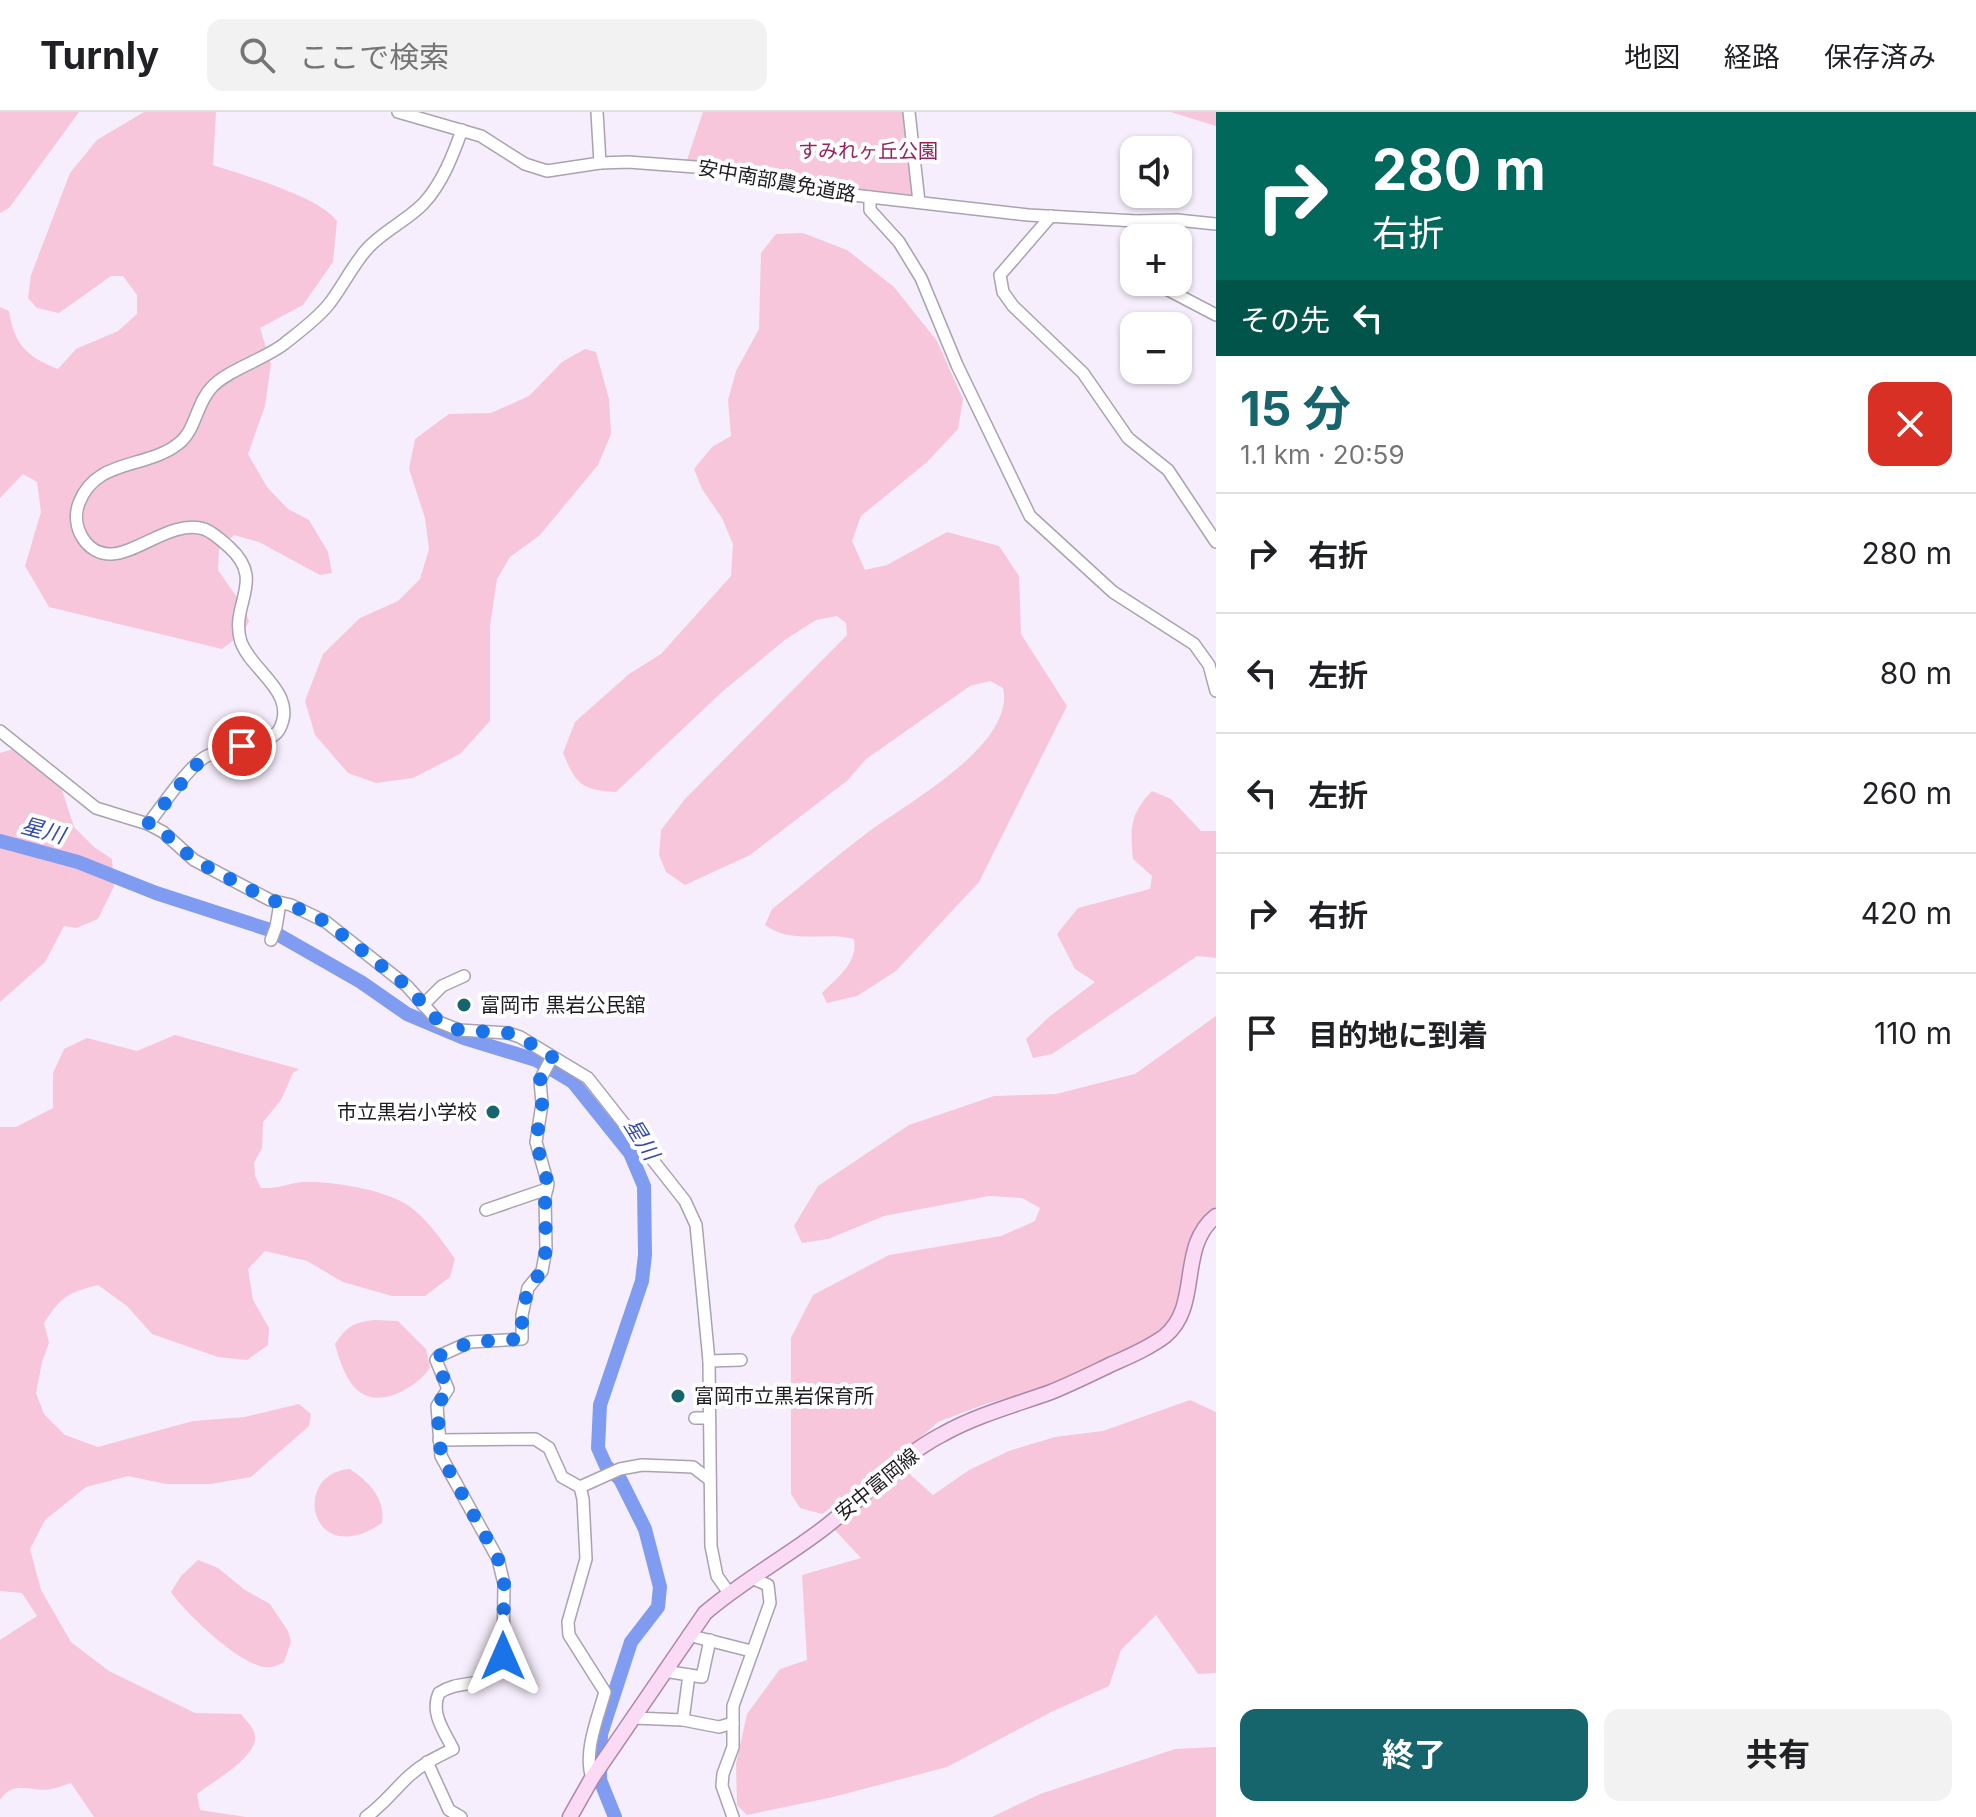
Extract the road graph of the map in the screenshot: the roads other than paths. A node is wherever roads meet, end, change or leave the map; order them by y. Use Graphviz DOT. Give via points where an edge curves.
graph roads {
  1 [pos="398,112"];
  2 [pos="597,112"];
  3 [pos="909,112"];
  4 [pos="462,130"];
  5 [pos="600,163"];
  6 [pos="870,197"];
  7 [pos="919,202"];
  8 [pos="1051,216"];
  9 [pos="1136,221"];
  10 [pos="1216,224"];
  11 [pos="1180,296"];
  12 [pos="1216,315"];
  13 [pos="1216,542"];
  14 [pos="1216,691"];
  15 [pos="0,731"];
  16 [pos="148,824"];
  17 [pos="280,903"];
  18 [pos="271,940"];
  19 [pos="464,976"];
  20 [pos="423,1005"];
  21 [pos="551,1058"];
  22 [pos="547,1189"];
  23 [pos="486,1210"];
  24 [pos="1216,1216"];
  25 [pos="741,1360"];
  26 [pos="709,1361"];
  27 [pos="742,1393"];
  28 [pos="709,1395"];
  29 [pos="695,1418"];
  30 [pos="709,1418"];
  31 [pos="439,1440"];
  32 [pos="710,1480"];
  33 [pos="580,1487"];
  34 [pos="751,1578"];
  35 [pos="729,1593"];
  36 [pos="688,1635"];
  37 [pos="710,1640"];
  38 [pos="751,1651"];
  39 [pos="664,1671"];
  40 [pos="689,1675"];
  41 [pos="634,1718"];
  42 [pos="683,1720"];
  43 [pos="733,1723"];
  44 [pos="427,1762"];
  45 [pos="593,1777"];
  46 [pos="366,1817"];
  47 [pos="461,1817"];
  48 [pos="570,1817"];
  49 [pos="733,1817"];
  1 -- 4 [label="street, 安中南部農免道路"];
  2 -- 5 [label="street"];
  3 -- 7 [label="street"];
  4 -- 5 [label="street, 安中南部農免道路" via="547,171"];
  4 -- 16 [label="street" via="450,162 425,201 370,246 326,307 282,345 213,386 178,444 97,477 80,499 76,526 81,538 99,551 111,554 190,528 204,529 232,550 248,580 239,613 241,640 284,703 277,733 203,757"];
  5 -- 6 [label="street, 安中南部農免道路" via="722,169 797,188"];
  6 -- 7 [label="street, 安中南部農免道路"];
  6 -- 14 [label="street" via="870,210 921,278 1030,516 1113,592 1194,644 1209,665"];
  7 -- 8 [label="street, 安中南部農免道路"];
  8 -- 9 [label="street, 安中南部農免道路"];
  8 -- 13 [label="street" via="1000,275 1003,292 1083,373 1128,438 1168,470"];
  9 -- 10 [label="street, 安中南部農免道路"];
  11 -- 12 [label="street"];
  15 -- 16 [label="street" via="96,808"];
  16 -- 17 [label="street" via="194,860"];
  17 -- 18 [label="street"];
  17 -- 20 [label="street" via="326,922 407,986"];
  19 -- 20 [label="street" via="442,986"];
  20 -- 21 [label="street" via="439,1022 459,1030 508,1033"];
  21 -- 22 [label="street" via="540,1080 536,1142"];
  21 -- 26 [label="street" via="588,1078 685,1201 701,1256"];
  22 -- 23 [label="street"];
  22 -- 31 [label="street" via="546,1249 542,1271 528,1288 522,1339 470,1342 439,1356 448,1389 437,1406"];
  24 -- 34 [label="main road, 安中富岡線" via="1191,1255 1183,1310 1166,1335 1054,1391 940,1435 807,1541"];
  25 -- 26 [label="street"];
  26 -- 28 [label="street"];
  27 -- 28 [label="street"];
  28 -- 30 [label="street"];
  29 -- 30 [label="street"];
  30 -- 32 [label="street"];
  31 -- 33 [label="street" via="535,1439 549,1448 562,1477"];
  31 -- 44 [label="street" via="441,1456 503,1573 503,1656 483,1683 439,1693 437,1716 453,1749"];
  32 -- 33 [label="street" via="693,1467 642,1465"];
  32 -- 35 [label="street" via="713,1557 717,1576"];
  33 -- 45 [label="street" via="586,1559 568,1622 569,1635 605,1692 593,1735"];
  34 -- 35 [label="main road, 安中富岡線"];
  34 -- 38 [label="street" via="768,1585 770,1603"];
  35 -- 36 [label="main road, 安中富岡線"];
  36 -- 37 [label="street"];
  36 -- 39 [label="main road, 安中富岡線"];
  37 -- 38 [label="street"];
  37 -- 40 [label="street" via="702,1677"];
  38 -- 43 [label="street" via="733,1706"];
  39 -- 40 [label="street"];
  39 -- 41 [label="main road, 安中富岡線"];
  40 -- 42 [label="street"];
  41 -- 42 [label="street"];
  41 -- 45 [label="main road, 安中富岡線"];
  42 -- 43 [label="street" via="719,1727"];
  43 -- 49 [label="street" via="732,1755 722,1786"];
  44 -- 46 [label="street"];
  44 -- 47 [label="street" via="449,1810"];
  45 -- 48 [label="main road, 安中富岡線"];
}
